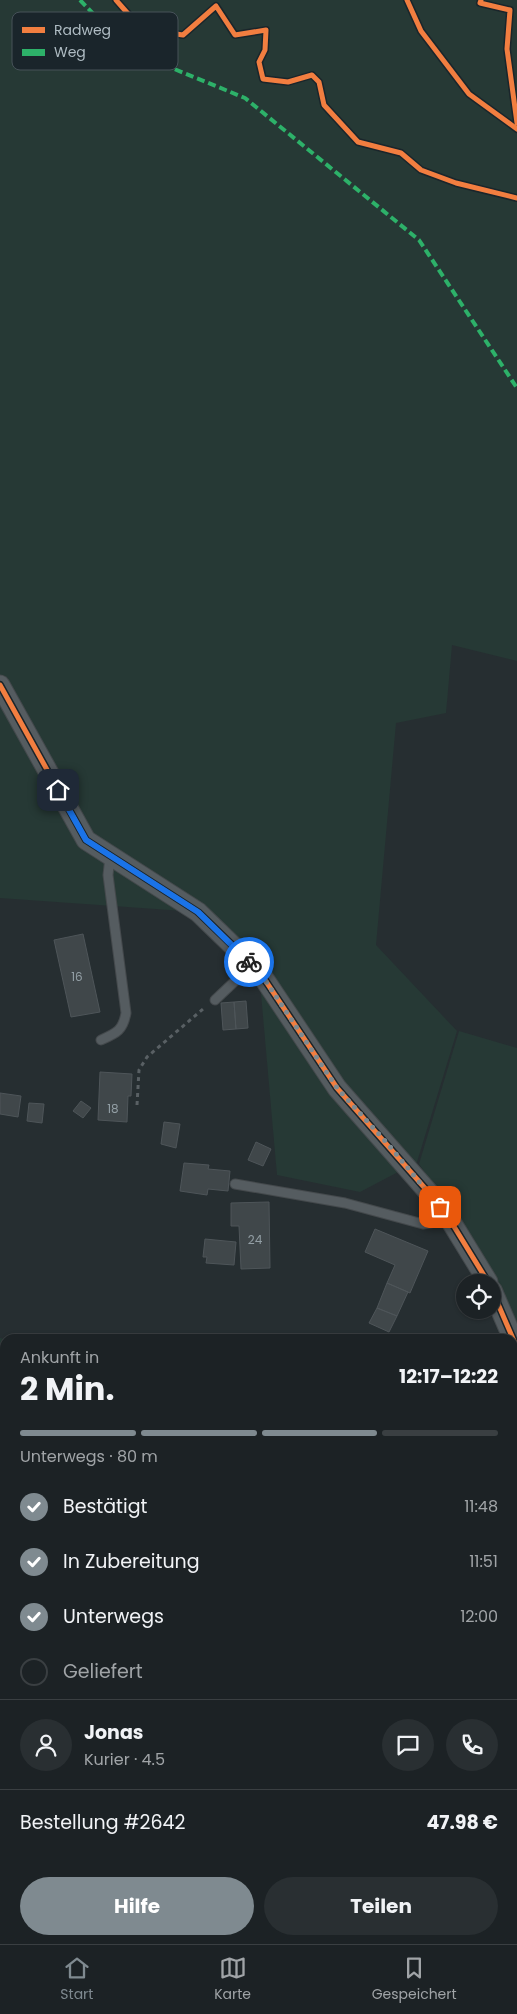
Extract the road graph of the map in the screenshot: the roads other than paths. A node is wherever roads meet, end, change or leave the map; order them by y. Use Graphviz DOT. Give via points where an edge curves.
graph roads {
  1 [pos="0,685"];
  2 [pos="110,857"];
  3 [pos="252,965"];
  4 [pos="215,1000"];
  5 [pos="101,1040"];
  6 [pos="235,1184"];
  7 [pos="450,1220"];
  8 [pos="483,1274"];
  9 [pos="501,1311"];
  10 [pos="511,1334"];
  1 -- 2 [label="street" via="86,840"];
  2 -- 3 [label="street" via="198,912"];
  2 -- 5 [label="lane" via="108,875 126,1013 119,1032"];
  3 -- 4 [label="lane"];
  3 -- 7 [label="street" via="337,1088"];
  6 -- 7 [label="lane" via="345,1203 423,1224"];
  7 -- 8 [label="street"];
  9 -- 10 [label="street"];
}
